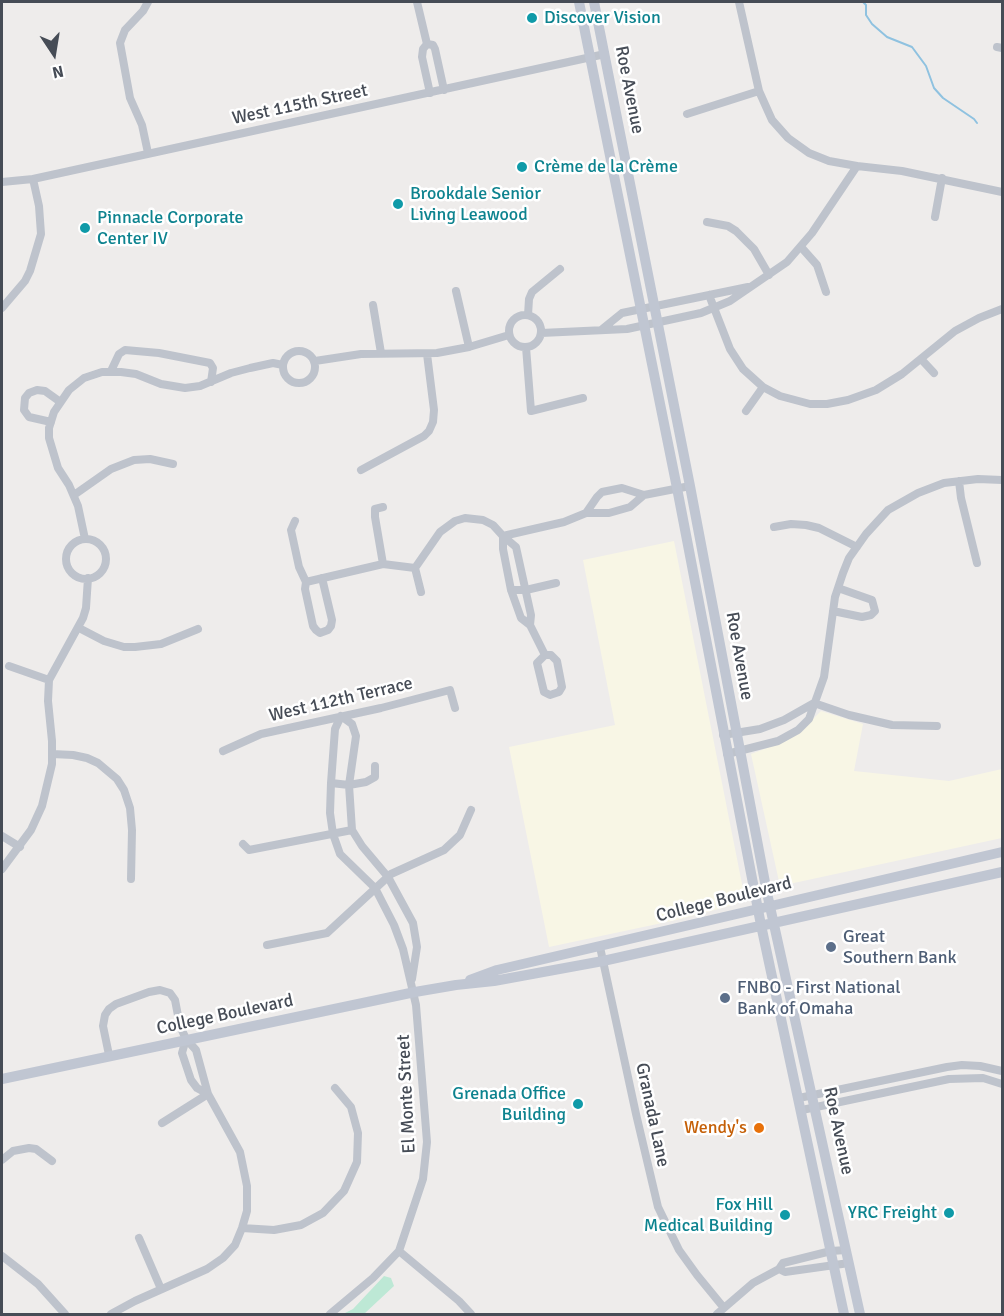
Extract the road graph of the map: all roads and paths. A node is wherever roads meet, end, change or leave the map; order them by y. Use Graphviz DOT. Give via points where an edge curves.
graph roads {
  1 [pos="148,2"];
  2 [pos="417,2"];
  3 [pos="579,2"];
  4 [pos="594,2"];
  5 [pos="740,2"];
  6 [pos="427,44"];
  7 [pos="605,54"];
  8 [pos="591,57"];
  9 [pos="444,90"];
  10 [pos="759,91"];
  11 [pos="430,93"];
  12 [pos="687,114"];
  13 [pos="147,153"];
  14 [pos="857,166"];
  15 [pos="33,178"];
  16 [pos="942,178"];
  17 [pos="2,182"];
  18 [pos="1002,192"];
  19 [pos="935,217"];
  20 [pos="707,222"];
  21 [pos="801,247"];
  22 [pos="560,269"];
  23 [pos="769,275"];
  24 [pos="752,287"];
  25 [pos="456,291"];
  26 [pos="826,292"];
  27 [pos="709,295"];
  28 [pos="373,305"];
  29 [pos="654,306"];
  30 [pos="2,308"];
  31 [pos="642,308"];
  32 [pos="714,308"];
  33 [pos="1002,309"];
  34 [pos="528,315"];
  35 [pos="657,323"];
  36 [pos="645,326"];
  37 [pos="601,330"];
  38 [pos="541,333"];
  39 [pos="509,334"];
  40 [pos="469,347"];
  41 [pos="526,347"];
  42 [pos="381,353"];
  43 [pos="428,354"];
  44 [pos="921,359"];
  45 [pos="315,361"];
  46 [pos="283,365"];
  47 [pos="111,371"];
  48 [pos="934,373"];
  49 [pos="211,382"];
  50 [pos="763,387"];
  51 [pos="583,398"];
  52 [pos="59,401"];
  53 [pos="746,411"];
  54 [pos="51,422"];
  55 [pos="173,464"];
  56 [pos="361,470"];
  57 [pos="1002,480"];
  58 [pos="959,481"];
  59 [pos="690,486"];
  60 [pos="677,488"];
  61 [pos="74,495"];
  62 [pos="644,495"];
  63 [pos="383,507"];
  64 [pos="586,513"];
  65 [pos="295,521"];
  66 [pos="774,527"];
  67 [pos="503,536"];
  68 [pos="85,539"];
  69 [pos="856,548"];
  70 [pos="977,563"];
  71 [pos="383,564"];
  72 [pos="415,568"];
  73 [pos="88,578"];
  74 [pos="322,578"];
  75 [pos="306,582"];
  76 [pos="556,583"];
  77 [pos="838,588"];
  78 [pos="511,590"];
  79 [pos="526,590"];
  80 [pos="421,592"];
  81 [pos="833,611"];
  82 [pos="530,625"];
  83 [pos="79,628"];
  84 [pos="198,629"];
  85 [pos="545,655"];
  86 [pos="9,666"];
  87 [pos="49,680"];
  88 [pos="814,703"];
  89 [pos="455,708"];
  90 [pos="341,716"];
  91 [pos="937,726"];
  92 [pos="735,732"];
  93 [pos="723,735"];
  94 [pos="223,751"];
  95 [pos="739,751"];
  96 [pos="52,754"];
  97 [pos="727,754"];
  98 [pos="375,766"];
  99 [pos="331,783"];
  100 [pos="349,785"];
  101 [pos="471,810"];
  102 [pos="352,830"];
  103 [pos="333,834"];
  104 [pos="2,836"];
  105 [pos="243,844"];
  106 [pos="20,847"];
  107 [pos="1002,852"];
  108 [pos="2,869"];
  109 [pos="1002,872"];
  110 [pos="388,877"];
  111 [pos="131,879"];
  112 [pos="375,888"];
  113 [pos="770,905"];
  114 [pos="758,908"];
  115 [pos="774,922"];
  116 [pos="761,925"];
  117 [pos="267,945"];
  118 [pos="600,946"];
  119 [pos="603,961"];
  120 [pos="412,980"];
  121 [pos="456,985"];
  122 [pos="415,992"];
  123 [pos="776,998"];
  124 [pos="795,1017"];
  125 [pos="782,1021"];
  126 [pos="800,1038"];
  127 [pos="186,1039"];
  128 [pos="109,1055"];
  129 [pos="1002,1071"];
  130 [pos="900,1076"];
  131 [pos="2,1079"];
  132 [pos="1002,1084"];
  133 [pos="334,1088"];
  134 [pos="902,1089"];
  135 [pos="208,1094"];
  136 [pos="813,1095"];
  137 [pos="799,1098"];
  138 [pos="816,1107"];
  139 [pos="802,1110"];
  140 [pos="162,1123"];
  141 [pos="2,1160"];
  142 [pos="52,1161"];
  143 [pos="242,1228"];
  144 [pos="139,1238"];
  145 [pos="846,1250"];
  146 [pos="399,1251"];
  147 [pos="831,1251"];
  148 [pos="3,1259"];
  149 [pos="849,1263"];
  150 [pos="834,1265"];
  151 [pos="779,1269"];
  152 [pos="161,1289"];
  153 [pos="724,1308"];
  154 [pos="65,1314"];
  155 [pos="111,1314"];
  156 [pos="330,1314"];
  157 [pos="471,1314"];
  158 [pos="717,1314"];
  159 [pos="844,1314"];
  160 [pos="860,1314"];
  1 -- 13 [label="street" via="125,30 120,43 130,98"];
  2 -- 6 [label="street"];
  3 -- 8 [label="main road, Roe Avenue"];
  4 -- 7 [label="main road, Roe Avenue"];
  5 -- 10 [label="street"];
  6 -- 9 [label="street" via="435,49"];
  6 -- 11 [label="street" via="422,57"];
  7 -- 8 [label="street, West 115th Street"];
  7 -- 29 [label="main road, Roe Avenue"];
  8 -- 9 [label="street, West 115th Street"];
  8 -- 31 [label="main road, Roe Avenue"];
  9 -- 11 [label="street, West 115th Street"];
  10 -- 12 [label="street"];
  10 -- 14 [label="street" via="772,120 801,148 821,158"];
  11 -- 13 [label="street, West 115th Street"];
  13 -- 15 [label="street, West 115th Street"];
  14 -- 16 [label="street"];
  14 -- 21 [label="street"];
  15 -- 17 [label="street, West 115th Street"];
  15 -- 30 [label="street" via="41,234 25,281"];
  16 -- 18 [label="street"];
  16 -- 19 [label="street"];
  20 -- 23 [label="street" via="736,231 754,249"];
  21 -- 23 [label="street"];
  21 -- 26 [label="street" via="817,265"];
  22 -- 34 [label="street" via="532,291"];
  23 -- 24 [label="street"];
  24 -- 27 [label="street"];
  24 -- 32 [label="street"];
  25 -- 40 [label="street"];
  27 -- 29 [label="street"];
  27 -- 32 [label="street"];
  28 -- 42 [label="street"];
  29 -- 31 [label="street"];
  29 -- 35 [label="main road, Roe Avenue"];
  31 -- 36 [label="main road, Roe Avenue"];
  31 -- 37 [label="street" via="622,313"];
  32 -- 35 [label="street"];
  32 -- 50 [label="street" via="738,363"];
  33 -- 44 [label="street" via="970,322"];
  34 -- 38 [label="street" via="539,322"];
  34 -- 39 [label="street" via="513,320"];
  35 -- 36 [label="street"];
  35 -- 59 [label="main road, Roe Avenue"];
  36 -- 37 [label="street"];
  36 -- 60 [label="main road, Roe Avenue"];
  37 -- 38 [label="street"];
  38 -- 41 [label="street" via="537,342"];
  39 -- 40 [label="street"];
  39 -- 41 [label="street" via="516,344"];
  40 -- 43 [label="street"];
  41 -- 51 [label="street" via="531,411"];
  42 -- 43 [label="street"];
  42 -- 45 [label="street"];
  43 -- 56 [label="street" via="434,410 429,431"];
  44 -- 48 [label="street"];
  44 -- 50 [label="street" via="876,390 827,404 810,404"];
  45 -- 46 [label="street" via="309,353 299,350 289,354"];
  45 -- 46 [label="street" via="312,377 297,383 287,378"];
  46 -- 49 [label="street" via="250,368"];
  47 -- 49 [label="street" via="177,387"];
  47 -- 49 [label="street" via="119,354 125,351 159,353 210,363"];
  47 -- 52 [label="street" via="84,378"];
  50 -- 53 [label="street"];
  52 -- 54 [label="street"];
  52 -- 54 [label="street" via="37,390 25,398 24,410 29,417"];
  54 -- 61 [label="street" via="52,453"];
  55 -- 61 [label="street" via="134,460 111,469"];
  57 -- 58 [label="street"];
  58 -- 69 [label="street" via="918,493 888,510"];
  58 -- 70 [label="street"];
  59 -- 60 [label="street"];
  59 -- 92 [label="main road, Roe Avenue"];
  60 -- 62 [label="street"];
  60 -- 93 [label="main road, Roe Avenue"];
  61 -- 68 [label="street"];
  62 -- 64 [label="street" via="630,507 609,513"];
  62 -- 64 [label="street" via="622,488 602,492"];
  63 -- 71 [label="street" via="375,508 375,516"];
  64 -- 67 [label="street"];
  65 -- 75 [label="street" via="291,530"];
  66 -- 69 [label="street" via="813,526"];
  67 -- 72 [label="street" via="483,520 455,521 440,532"];
  67 -- 78 [label="street"];
  67 -- 79 [label="street" via="516,547"];
  68 -- 73 [label="street" via="101,546 106,557 98,574"];
  68 -- 73 [label="street" via="72,544 66,562 73,574"];
  69 -- 77 [label="street"];
  71 -- 72 [label="street"];
  71 -- 74 [label="street"];
  72 -- 80 [label="street"];
  73 -- 83 [label="street" via="86,608"];
  74 -- 75 [label="street"];
  74 -- 75 [label="street" via="332,620 325,632 313,626"];
  76 -- 79 [label="street"];
  77 -- 81 [label="street"];
  77 -- 81 [label="street" via="872,600 875,611 862,617"];
  78 -- 79 [label="street"];
  78 -- 82 [label="street" via="521,618"];
  79 -- 82 [label="street"];
  81 -- 88 [label="street" via="824,677"];
  82 -- 85 [label="street"];
  83 -- 84 [label="street" via="123,647 162,644"];
  83 -- 87 [label="street"];
  85 -- 85 [label="street" via="537,663 544,692 550,695 562,687 557,661"];
  86 -- 87 [label="street"];
  87 -- 96 [label="street"];
  88 -- 91 [label="street" via="891,725"];
  88 -- 92 [label="street" via="760,729"];
  88 -- 95 [label="street" via="809,720 798,730 777,741"];
  89 -- 90 [label="street, West 112th Terrace" via="450,690"];
  90 -- 94 [label="street, West 112th Terrace" via="261,734"];
  90 -- 99 [label="street, El Monte Street" via="336,729"];
  90 -- 100 [label="street" via="352,724 356,736"];
  92 -- 93 [label="street"];
  92 -- 95 [label="main road, Roe Avenue"];
  93 -- 97 [label="main road, Roe Avenue"];
  95 -- 97 [label="street"];
  95 -- 113 [label="main road, Roe Avenue"];
  96 -- 106 [label="street" via="42,806"];
  96 -- 111 [label="street" via="87,758 117,779 130,808"];
  97 -- 114 [label="main road, Roe Avenue"];
  98 -- 100 [label="street" via="372,780"];
  99 -- 100 [label="street"];
  99 -- 103 [label="street, El Monte Street"];
  100 -- 102 [label="street"];
  101 -- 110 [label="street" via="460,836 444,850"];
  102 -- 103 [label="street"];
  102 -- 110 [label="street, El Monte Street"];
  103 -- 105 [label="street" via="249,850"];
  103 -- 112 [label="street, El Monte Street" via="340,854"];
  104 -- 106 [label="street"];
  106 -- 108 [label="street"];
  107 -- 113 [label="main road, College Boulevard"];
  109 -- 115 [label="main road, College Boulevard"];
  110 -- 112 [label="street"];
  110 -- 120 [label="street, El Monte Street" via="413,923 417,947"];
  112 -- 117 [label="street" via="327,933"];
  112 -- 120 [label="street, El Monte Street" via="394,925"];
  113 -- 114 [label="main road, College Boulevard"];
  113 -- 115 [label="main road, Roe Avenue"];
  114 -- 116 [label="main road, Roe Avenue"];
  114 -- 118 [label="main road, College Boulevard"];
  115 -- 116 [label="main road, College Boulevard"];
  115 -- 124 [label="main road, Roe Avenue"];
  116 -- 119 [label="main road, College Boulevard"];
  116 -- 123 [label="main road, Roe Avenue"];
  118 -- 119 [label="street, Granada Lane"];
  118 -- 121 [label="main road, College Boulevard" via="497,970"];
  119 -- 121 [label="main road, College Boulevard"];
  119 -- 153 [label="street, Granada Lane" via="658,1207 679,1250"];
  120 -- 122 [label="street, El Monte Street"];
  121 -- 122 [label="main road, College Boulevard"];
  122 -- 127 [label="main road, College Boulevard"];
  122 -- 146 [label="street, El Monte Street" via="427,1152 423,1179"];
  123 -- 124 [label="main road" via="782,999 786,1012"];
  123 -- 125 [label="main road, Roe Avenue"];
  124 -- 126 [label="main road, Roe Avenue"];
  125 -- 126 [label="main road" via="792,1026"];
  125 -- 137 [label="main road, Roe Avenue"];
  126 -- 136 [label="main road, Roe Avenue"];
  127 -- 128 [label="main road, College Boulevard"];
  127 -- 128 [label="street" via="170,993 149,992 116,1004 105,1015 103,1026"];
  127 -- 135 [label="street" via="196,1050"];
  127 -- 135 [label="street" via="182,1053 191,1080"];
  128 -- 131 [label="main road, College Boulevard"];
  129 -- 130 [label="street" via="962,1065"];
  130 -- 134 [label="street"];
  130 -- 136 [label="street"];
  132 -- 134 [label="street" via="966,1078"];
  133 -- 143 [label="street" via="351,1107 358,1133 357,1161 344,1191 324,1213 301,1225 274,1230"];
  134 -- 138 [label="street"];
  135 -- 140 [label="street"];
  135 -- 143 [label="street" via="235,1140 244,1167 248,1203"];
  136 -- 137 [label="street"];
  136 -- 138 [label="main road, Roe Avenue"];
  137 -- 139 [label="main road, Roe Avenue"];
  138 -- 139 [label="street"];
  138 -- 145 [label="main road, Roe Avenue"];
  139 -- 147 [label="main road, Roe Avenue"];
  141 -- 142 [label="street" via="13,1150 29,1148"];
  143 -- 152 [label="street" via="235,1245 214,1266"];
  144 -- 152 [label="street"];
  145 -- 147 [label="street"];
  145 -- 149 [label="main road, Roe Avenue"];
  146 -- 156 [label="street"];
  146 -- 157 [label="street"];
  147 -- 150 [label="main road, Roe Avenue"];
  147 -- 151 [label="street" via="783,1263"];
  148 -- 154 [label="street" via="38,1284"];
  149 -- 150 [label="street"];
  149 -- 160 [label="main road, Roe Avenue"];
  150 -- 151 [label="street" via="785,1272"];
  150 -- 159 [label="main road, Roe Avenue"];
  151 -- 153 [label="street" via="753,1283"];
  152 -- 155 [label="street"];
  153 -- 158 [label="street"];
}
